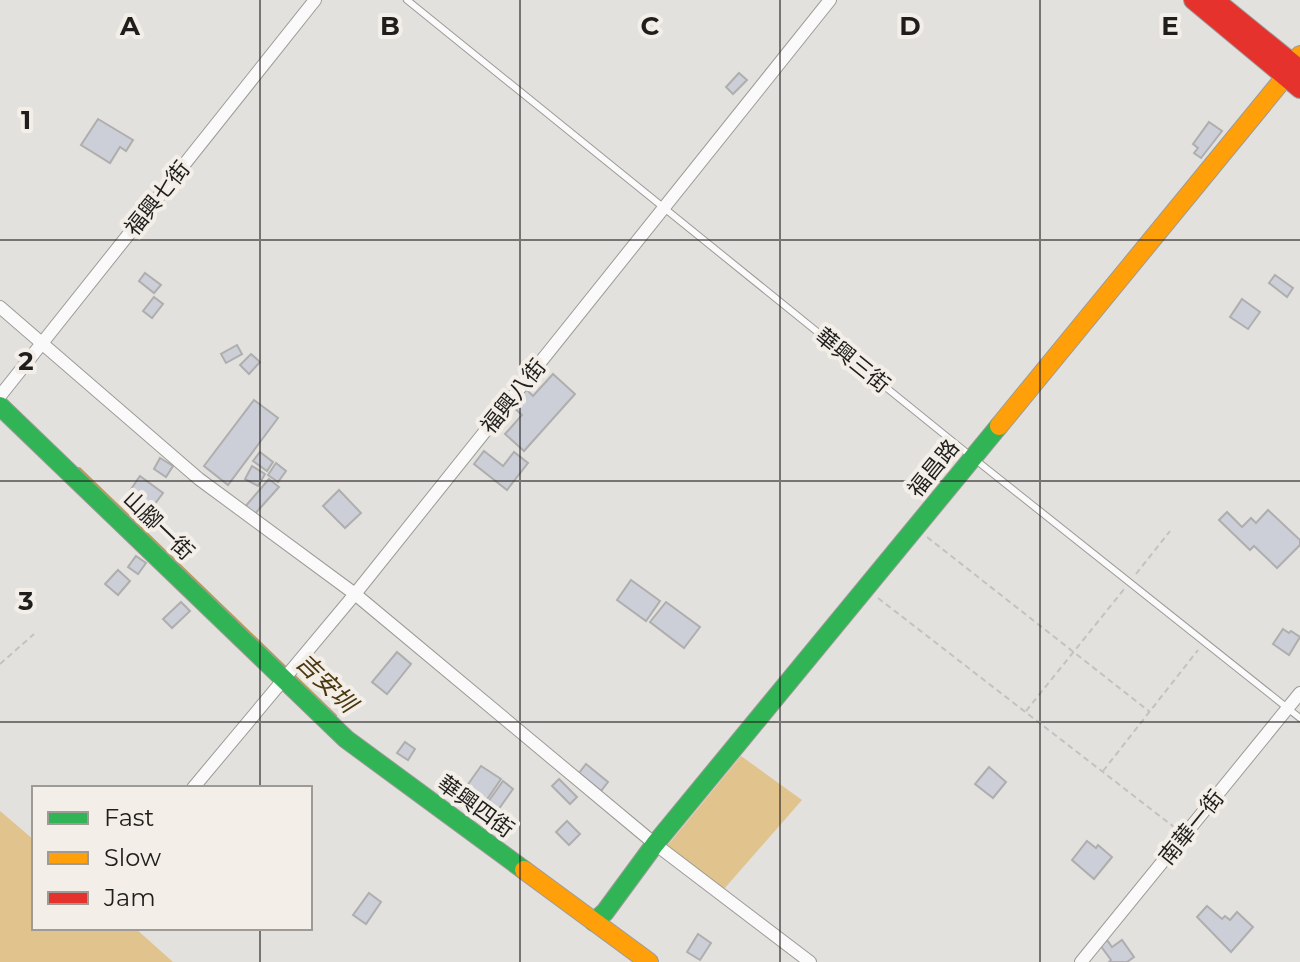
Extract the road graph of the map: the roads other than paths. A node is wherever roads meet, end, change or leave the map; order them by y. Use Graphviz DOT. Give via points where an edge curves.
graph roads {
  1 [pos="315,0"];
  2 [pos="407,0"];
  3 [pos="830,0"];
  4 [pos="1193,0"];
  5 [pos="1215,0"];
  6 [pos="1296,70"];
  7 [pos="664,206"];
  8 [pos="0,307"];
  9 [pos="42,342"];
  10 [pos="1,398"];
  11 [pos="972,457"];
  12 [pos="355,594"];
  13 [pos="289,674"];
  14 [pos="1300,693"];
  15 [pos="1288,708"];
  16 [pos="1300,718"];
  17 [pos="195,786"];
  18 [pos="655,844"];
  19 [pos="599,918"];
  20 [pos="642,960"];
  21 [pos="810,962"];
  22 [pos="1081,962"];
  1 -- 9 [label="street, 福興七街"];
  2 -- 7 [label="lane, 華興三街"];
  3 -- 7 [label="street, 福興八街"];
  4 -- 6 [label="street"];
  5 -- 6 [label="street"];
  6 -- 11 [label="street, 福昌路"];
  7 -- 11 [label="lane, 華興三街"];
  7 -- 12 [label="street, 福興八街"];
  8 -- 9 [label="street"];
  9 -- 10 [label="street, 福興七街"];
  9 -- 12 [label="street" via="199,479"];
  10 -- 13 [label="street, 山腳一街"];
  11 -- 15 [label="lane, 華興三街"];
  11 -- 18 [label="street, 福昌路"];
  12 -- 13 [label="street, 福興八街"];
  12 -- 18 [label="street"];
  13 -- 17 [label="street, 福興八街"];
  13 -- 19 [label="street, 華興四街" via="346,739"];
  14 -- 15 [label="street, 南華一街"];
  15 -- 16 [label="lane, 華興三街"];
  15 -- 22 [label="street, 南華一街"];
  18 -- 19 [label="street, 福昌路"];
  18 -- 21 [label="street"];
  19 -- 20 [label="street, 華興四街"];
}
